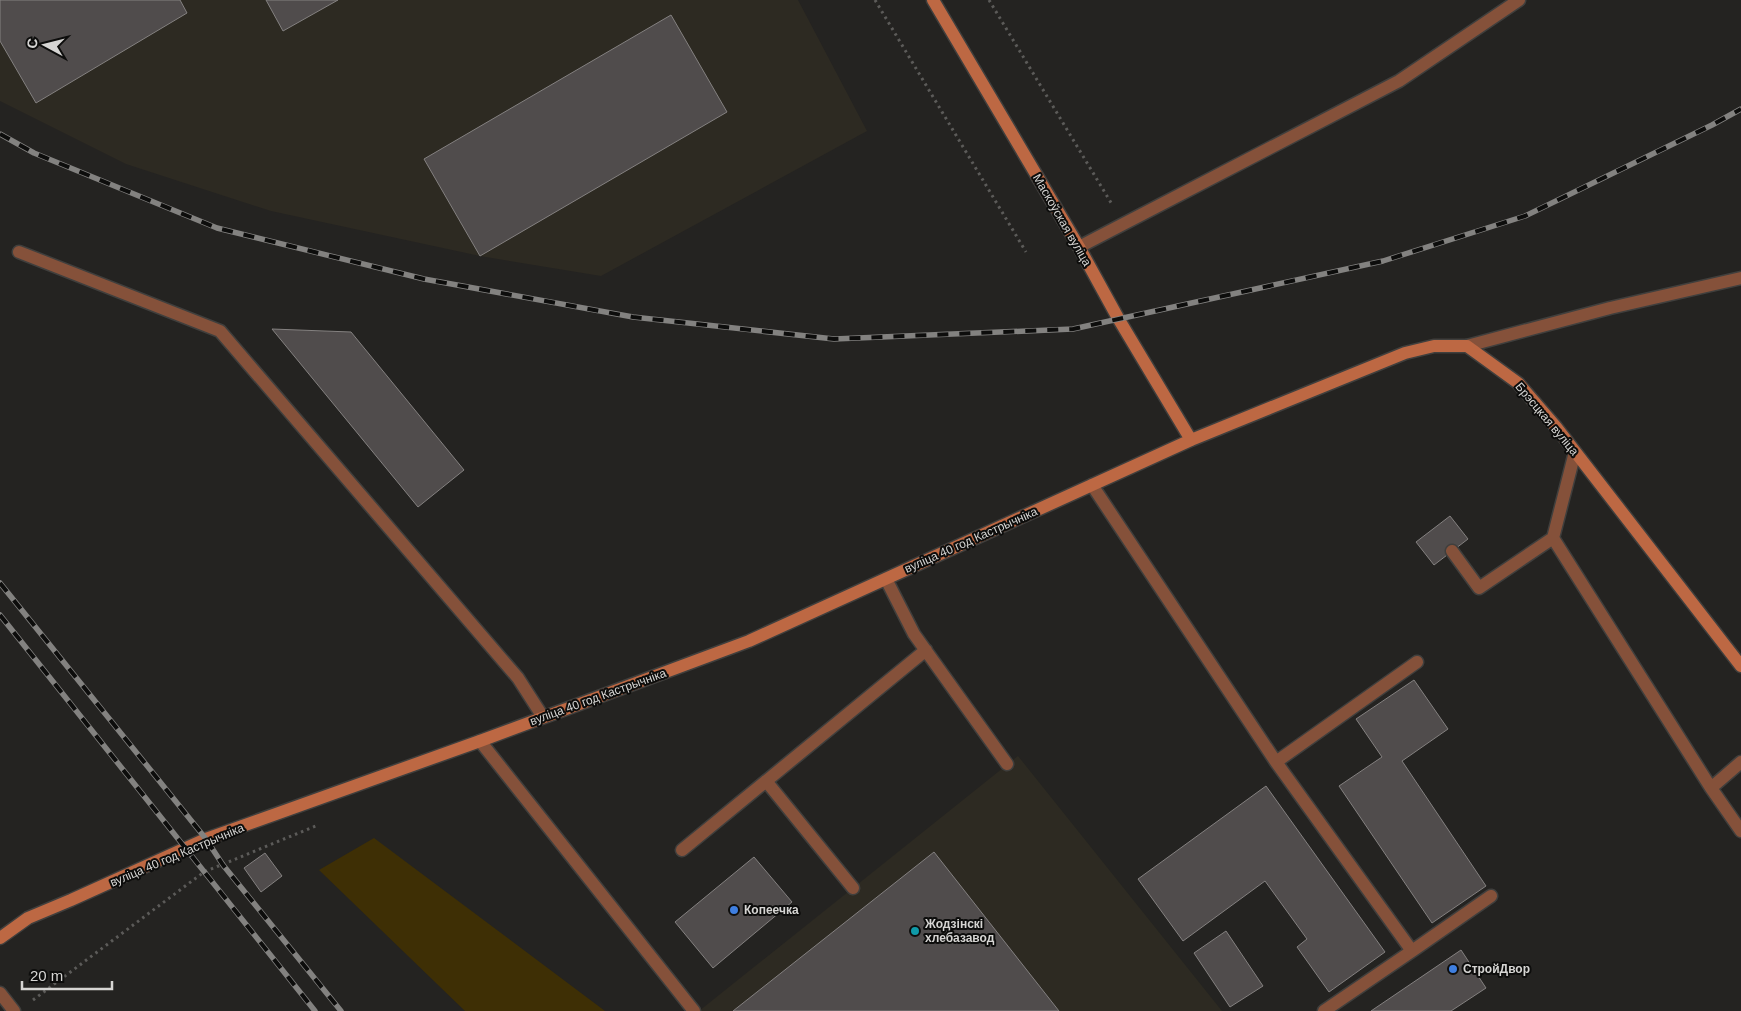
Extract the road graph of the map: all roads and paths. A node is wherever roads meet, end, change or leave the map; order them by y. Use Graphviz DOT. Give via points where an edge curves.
graph roads {
  1 [pos="875,0"];
  2 [pos="933,0"];
  3 [pos="989,0"];
  4 [pos="1519,0"];
  5 [pos="1113,207"];
  6 [pos="1079,247"];
  7 [pos="19,252"];
  8 [pos="1026,252"];
  9 [pos="1741,278"];
  10 [pos="1467,346"];
  11 [pos="1190,440"];
  12 [pos="1575,452"];
  13 [pos="1092,485"];
  14 [pos="1553,538"];
  15 [pos="1452,551"];
  16 [pos="886,579"];
  17 [pos="926,650"];
  18 [pos="1417,662"];
  19 [pos="1741,666"];
  20 [pos="543,718"];
  21 [pos="480,741"];
  22 [pos="1276,762"];
  23 [pos="1741,762"];
  24 [pos="1007,764"];
  25 [pos="766,781"];
  26 [pos="1711,788"];
  27 [pos="318,825"];
  28 [pos="1741,831"];
  29 [pos="682,850"];
  30 [pos="853,888"];
  31 [pos="1491,896"];
  32 [pos="0,938"];
  33 [pos="1412,951"];
  34 [pos="0,993"];
  35 [pos="20,1008"];
  36 [pos="694,1011"];
  37 [pos="1324,1011"];
  1 -- 8 [label="path"];
  2 -- 6 [label="main road, Маскоўская вуліца"];
  3 -- 5 [label="path"];
  4 -- 6 [label="street" via="1399,81"];
  6 -- 11 [label="main road, Маскоўская вуліца"];
  7 -- 20 [label="street" via="220,331 518,678"];
  9 -- 10 [label="street"];
  10 -- 11 [label="main road" via="1434,346 1405,352"];
  10 -- 12 [label="main road, Брэсцкая вуліца" via="1518,383"];
  11 -- 13 [label="main road, вуліца 40 год Кастрычніка"];
  12 -- 14 [label="street"];
  12 -- 19 [label="main road, Брэсцкая вуліца"];
  13 -- 16 [label="main road, вуліца 40 год Кастрычніка"];
  13 -- 22 [label="street"];
  14 -- 15 [label="street" via="1479,588"];
  14 -- 26 [label="street"];
  16 -- 17 [label="street" via="914,634"];
  16 -- 20 [label="main road, вуліца 40 год Кастрычніка" via="749,641"];
  17 -- 24 [label="street"];
  17 -- 25 [label="street"];
  18 -- 22 [label="street"];
  20 -- 21 [label="main road, вуліца 40 год Кастрычніка"];
  21 -- 32 [label="main road, вуліца 40 год Кастрычніка" via="206,839 28,918"];
  21 -- 36 [label="street"];
  22 -- 33 [label="street"];
  23 -- 26 [label="street"];
  25 -- 29 [label="street"];
  25 -- 30 [label="street"];
  26 -- 28 [label="street"];
  27 -- 35 [label="path" via="204,872"];
  31 -- 33 [label="street"];
  33 -- 37 [label="street"];
  34 -- 35 [label="street"];
}
